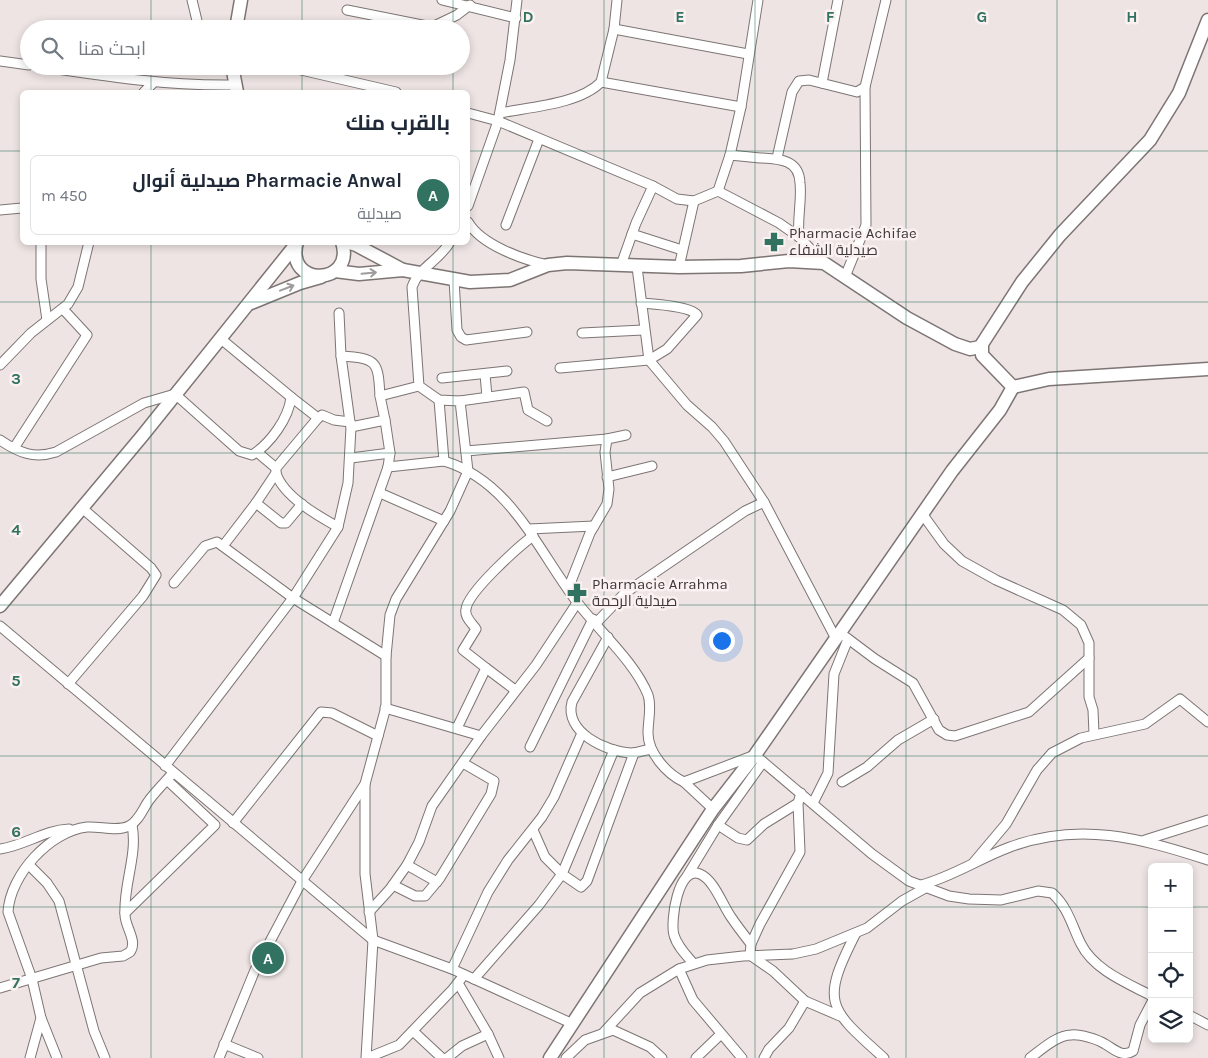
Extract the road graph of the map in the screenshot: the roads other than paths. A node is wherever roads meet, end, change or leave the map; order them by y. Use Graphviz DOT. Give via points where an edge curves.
graph roads {
  1 [pos="192,0"];
  2 [pos="241,0"];
  3 [pos="442,0"];
  4 [pos="517,0"];
  5 [pos="617,0"];
  6 [pos="758,0"];
  7 [pos="838,0"];
  8 [pos="886,0"];
  9 [pos="470,5"];
  10 [pos="347,10"];
  11 [pos="516,18"];
  12 [pos="197,20"];
  13 [pos="238,20"];
  14 [pos="397,20"];
  15 [pos="447,20"];
  16 [pos="1208,20"];
  17 [pos="614,29"];
  18 [pos="748,54"];
  19 [pos="0,61"];
  20 [pos="20,64"];
  21 [pos="98,75"];
  22 [pos="234,75"];
  23 [pos="323,75"];
  24 [pos="601,82"];
  25 [pos="154,83"];
  26 [pos="822,83"];
  27 [pos="865,87"];
  28 [pos="236,89"];
  29 [pos="146,90"];
  30 [pos="387,90"];
  31 [pos="741,107"];
  32 [pos="470,113"];
  33 [pos="499,117"];
  34 [pos="540,139"];
  35 [pos="730,155"];
  36 [pos="777,158"];
  37 [pos="652,186"];
  38 [pos="718,191"];
  39 [pos="470,200"];
  40 [pos="694,201"];
  41 [pos="20,208"];
  42 [pos="0,210"];
  43 [pos="470,224"];
  44 [pos="506,225"];
  45 [pos="632,234"];
  46 [pos="799,237"];
  47 [pos="41,245"];
  48 [pos="88,245"];
  49 [pos="295,245"];
  50 [pos="297,245"];
  51 [pos="342,245"];
  52 [pos="354,245"];
  53 [pos="448,245"];
  54 [pos="682,250"];
  55 [pos="824,263"];
  56 [pos="548,265"];
  57 [pos="621,265"];
  58 [pos="637,267"];
  59 [pos="679,268"];
  60 [pos="402,270"];
  61 [pos="419,272"];
  62 [pos="329,274"];
  63 [pos="845,277"];
  64 [pos="454,280"];
  65 [pos="251,303"];
  66 [pos="641,303"];
  67 [pos="63,309"];
  68 [pos="339,313"];
  69 [pos="47,320"];
  70 [pos="644,330"];
  71 [pos="527,332"];
  72 [pos="582,333"];
  73 [pos="220,339"];
  74 [pos="980,347"];
  75 [pos="341,356"];
  76 [pos="649,360"];
  77 [pos="0,365"];
  78 [pos="560,368"];
  79 [pos="1207,368"];
  80 [pos="507,371"];
  81 [pos="485,374"];
  82 [pos="442,378"];
  83 [pos="419,386"];
  84 [pos="1013,387"];
  85 [pos="175,394"];
  86 [pos="380,396"];
  87 [pos="291,397"];
  88 [pos="487,397"];
  89 [pos="439,400"];
  90 [pos="460,401"];
  91 [pos="318,418"];
  92 [pos="385,420"];
  93 [pos="547,421"];
  94 [pos="350,425"];
  95 [pos="626,435"];
  96 [pos="0,440"];
  97 [pos="607,440"];
  98 [pos="14,448"];
  99 [pos="466,451"];
  100 [pos="257,452"];
  101 [pos="390,453"];
  102 [pos="351,458"];
  103 [pos="444,461"];
  104 [pos="652,466"];
  105 [pos="388,467"];
  106 [pos="276,470"];
  107 [pos="468,471"];
  108 [pos="607,477"];
  109 [pos="380,493"];
  110 [pos="764,502"];
  111 [pos="256,503"];
  112 [pos="302,504"];
  113 [pos="81,507"];
  114 [pos="923,515"];
  115 [pos="444,520"];
  116 [pos="594,526"];
  117 [pos="338,527"];
  118 [pos="531,532"];
  119 [pos="223,546"];
  120 [pos="174,583"];
  121 [pos="568,589"];
  122 [pos="293,598"];
  123 [pos="1,602"];
  124 [pos="578,603"];
  125 [pos="594,621"];
  126 [pos="333,623"];
  127 [pos="0,626"];
  128 [pos="841,636"];
  129 [pos="608,638"];
  130 [pos="386,656"];
  131 [pos="1089,658"];
  132 [pos="486,668"];
  133 [pos="68,684"];
  134 [pos="515,690"];
  135 [pos="385,708"];
  136 [pos="934,719"];
  137 [pos="1208,722"];
  138 [pos="457,728"];
  139 [pos="582,733"];
  140 [pos="1094,734"];
  141 [pos="378,736"];
  142 [pos="481,736"];
  143 [pos="530,747"];
  144 [pos="651,749"];
  145 [pos="614,750"];
  146 [pos="634,753"];
  147 [pos="759,759"];
  148 [pos="463,763"];
  149 [pos="165,766"];
  150 [pos="170,776"];
  151 [pos="684,782"];
  152 [pos="842,782"];
  153 [pos="364,784"];
  154 [pos="801,793"];
  155 [pos="813,802"];
  156 [pos="798,803"];
  157 [pos="712,809"];
  158 [pos="1208,820"];
  159 [pos="233,823"];
  160 [pos="132,825"];
  161 [pos="718,825"];
  162 [pos="74,829"];
  163 [pos="533,830"];
  164 [pos="1145,840"];
  165 [pos="0,849"];
  166 [pos="1208,860"];
  167 [pos="974,862"];
  168 [pos="407,864"];
  169 [pos="29,866"];
  170 [pos="562,874"];
  171 [pos="687,876"];
  172 [pos="302,881"];
  173 [pos="437,882"];
  174 [pos="393,885"];
  175 [pos="924,886"];
  176 [pos="369,912"];
  177 [pos="125,913"];
  178 [pos="856,932"];
  179 [pos="373,940"];
  180 [pos="751,944"];
  181 [pos="750,955"];
  182 [pos="693,963"];
  183 [pos="77,966"];
  184 [pos="452,969"];
  185 [pos="679,969"];
  186 [pos="464,975"];
  187 [pos="32,979"];
  188 [pos="474,979"];
  189 [pos="458,983"];
  190 [pos="0,988"];
  191 [pos="1148,994"];
  192 [pos="805,1001"];
  193 [pos="1148,1010"];
  194 [pos="840,1016"];
  195 [pos="1193,1017"];
  196 [pos="41,1018"];
  197 [pos="573,1024"];
  198 [pos="1208,1025"];
  199 [pos="413,1030"];
  200 [pos="604,1032"];
  201 [pos="488,1034"];
  202 [pos="721,1034"];
  203 [pos="224,1044"];
  204 [pos="30,1058"];
  205 [pos="57,1058"];
  206 [pos="105,1058"];
  207 [pos="219,1058"];
  208 [pos="258,1058"];
  209 [pos="367,1058"];
  210 [pos="442,1058"];
  211 [pos="447,1058"];
  212 [pos="499,1058"];
  213 [pos="550,1058"];
  214 [pos="566,1058"];
  215 [pos="662,1058"];
  216 [pos="696,1058"];
  217 [pos="742,1058"];
  218 [pos="764,1058"];
  219 [pos="884,1058"];
  220 [pos="1030,1058"];
  1 -- 12 [label="street"];
  2 -- 13 [label="street"];
  3 -- 9 [label="street"];
  4 -- 11 [label="street"];
  5 -- 17 [label="street"];
  6 -- 18 [label="street"];
  7 -- 26 [label="street"];
  8 -- 27 [label="street"];
  9 -- 11 [label="street"];
  9 -- 15 [label="street"];
  10 -- 14 [label="street"];
  11 -- 33 [label="street"];
  16 -- 74 [label="street" via="1179,93 1150,140 1060,235 1022,282"];
  17 -- 18 [label="street"];
  17 -- 24 [label="street"];
  18 -- 31 [label="street"];
  19 -- 20 [label="street"];
  21 -- 25 [label="street"];
  22 -- 28 [label="street"];
  23 -- 30 [label="street"];
  24 -- 31 [label="street"];
  24 -- 33 [label="street" via="575,98"];
  25 -- 28 [label="street"];
  25 -- 29 [label="street"];
  26 -- 27 [label="street" via="857,92"];
  26 -- 36 [label="street" via="808,80 796,84"];
  27 -- 63 [label="street" via="866,226"];
  31 -- 35 [label="street"];
  32 -- 33 [label="street"];
  33 -- 34 [label="street"];
  33 -- 39 [label="street"];
  34 -- 37 [label="street"];
  34 -- 44 [label="street"];
  35 -- 36 [label="street"];
  35 -- 38 [label="street"];
  36 -- 46 [label="street" via="794,166 799,175"];
  37 -- 40 [label="street" via="677,199"];
  37 -- 45 [label="street"];
  38 -- 40 [label="street"];
  38 -- 46 [label="street" via="779,222"];
  40 -- 54 [label="street"];
  41 -- 42 [label="street"];
  43 -- 56 [label="street" via="495,244 528,260"];
  45 -- 54 [label="street"];
  45 -- 57 [label="street"];
  46 -- 55 [label="street"];
  47 -- 69 [label="street" via="40,279"];
  48 -- 67 [label="street" via="78,286"];
  49 -- 65 [label="street"];
  50 -- 62 [label="street" via="296,258 303,270 316,277"];
  51 -- 62 [label="street" via="344,257"];
  52 -- 60 [label="street"];
  53 -- 61 [label="street" via="439,258"];
  54 -- 59 [label="street"];
  55 -- 59 [label="street" via="789,261"];
  55 -- 63 [label="street"];
  56 -- 57 [label="street"];
  56 -- 64 [label="street" via="510,280"];
  57 -- 58 [label="street"];
  58 -- 59 [label="street"];
  58 -- 66 [label="street"];
  60 -- 61 [label="street"];
  62 -- 60 [label="street, one-way"];
  61 -- 64 [label="street"];
  61 -- 83 [label="street" via="412,287"];
  65 -- 62 [label="street, one-way"];
  63 -- 74 [label="street" via="907,318 955,344 970,349"];
  64 -- 71 [label="street" via="461,337 466,340"];
  65 -- 73 [label="street"];
  66 -- 70 [label="street"];
  66 -- 76 [label="street" via="673,307 697,315 667,349"];
  67 -- 69 [label="street"];
  67 -- 98 [label="street" via="87,335"];
  68 -- 75 [label="street"];
  69 -- 77 [label="street"];
  70 -- 72 [label="street"];
  70 -- 76 [label="street"];
  73 -- 85 [label="street"];
  73 -- 87 [label="street"];
  74 -- 84 [label="street" via="982,354"];
  75 -- 86 [label="street" via="376,364"];
  75 -- 94 [label="street"];
  76 -- 78 [label="street"];
  76 -- 110 [label="street" via="687,406 712,427"];
  79 -- 84 [label="street" via="1049,379"];
  80 -- 81 [label="street"];
  81 -- 82 [label="street"];
  81 -- 88 [label="street"];
  83 -- 86 [label="street"];
  83 -- 89 [label="street"];
  84 -- 114 [label="street" via="1000,410 952,471"];
  85 -- 98 [label="street" via="144,403 56,452 28,455"];
  85 -- 100 [label="street" via="239,451 247,455"];
  85 -- 113 [label="street"];
  86 -- 92 [label="street"];
  87 -- 91 [label="street"];
  87 -- 100 [label="street" via="286,416"];
  88 -- 90 [label="street"];
  88 -- 93 [label="street" via="524,392 528,410"];
  89 -- 90 [label="street"];
  89 -- 103 [label="street"];
  90 -- 99 [label="street"];
  91 -- 94 [label="street" via="322,415"];
  91 -- 106 [label="street"];
  92 -- 94 [label="street"];
  92 -- 101 [label="street"];
  94 -- 102 [label="street"];
  95 -- 97 [label="street"];
  96 -- 98 [label="street"];
  97 -- 99 [label="street"];
  97 -- 108 [label="street"];
  99 -- 107 [label="street"];
  100 -- 106 [label="street"];
  101 -- 102 [label="street"];
  101 -- 105 [label="street"];
  102 -- 117 [label="street"];
  103 -- 105 [label="street"];
  103 -- 107 [label="street"];
  104 -- 108 [label="street"];
  105 -- 109 [label="street"];
  106 -- 111 [label="street"];
  106 -- 112 [label="street" via="278,479"];
  107 -- 115 [label="street"];
  107 -- 118 [label="street" via="513,507"];
  108 -- 116 [label="street" via="606,504"];
  109 -- 115 [label="street"];
  109 -- 126 [label="street"];
  110 -- 125 [label="street" via="745,511 625,593"];
  110 -- 128 [label="street"];
  111 -- 112 [label="street" via="281,523 286,523"];
  111 -- 119 [label="street"];
  112 -- 117 [label="street"];
  113 -- 123 [label="street"];
  113 -- 133 [label="street" via="156,575 143,596"];
  114 -- 128 [label="street"];
  114 -- 131 [label="street" via="944,544 962,561 1073,616 1086,634"];
  115 -- 130 [label="street" via="396,599 390,616"];
  116 -- 118 [label="street"];
  116 -- 121 [label="street"];
  117 -- 122 [label="street"];
  118 -- 121 [label="street"];
  118 -- 132 [label="street" via="466,608 466,616 476,629 463,650"];
  119 -- 120 [label="street" via="217,542 204,546"];
  119 -- 122 [label="street"];
  121 -- 124 [label="street"];
  122 -- 126 [label="street"];
  122 -- 149 [label="street"];
  124 -- 125 [label="street"];
  124 -- 134 [label="street"];
  125 -- 129 [label="street"];
  125 -- 143 [label="street"];
  126 -- 130 [label="street"];
  127 -- 133 [label="street"];
  128 -- 136 [label="street" via="913,683"];
  128 -- 147 [label="street"];
  128 -- 155 [label="street" via="834,674 828,773"];
  129 -- 139 [label="street" via="572,702 571,714"];
  129 -- 144 [label="street" via="648,694"];
  130 -- 135 [label="street"];
  131 -- 136 [label="street" via="1038,705 1019,716 955,736 944,733"];
  131 -- 140 [label="street" via="1088,696 1093,710"];
  132 -- 134 [label="street"];
  132 -- 138 [label="street"];
  133 -- 149 [label="street"];
  134 -- 142 [label="street"];
  135 -- 138 [label="street"];
  135 -- 141 [label="street"];
  136 -- 152 [label="street" via="898,740 868,767"];
  137 -- 140 [label="street" via="1180,699 1145,724"];
  138 -- 142 [label="street"];
  139 -- 145 [label="street"];
  139 -- 163 [label="street" via="554,797"];
  140 -- 167 [label="street" via="1064,745 1048,757 1006,824"];
  141 -- 153 [label="street"];
  141 -- 159 [label="street" via="338,716 321,712"];
  142 -- 148 [label="street"];
  144 -- 146 [label="street"];
  144 -- 151 [label="street" via="670,774"];
  145 -- 146 [label="street"];
  145 -- 170 [label="street"];
  146 -- 170 [label="street" via="585,885 578,886"];
  147 -- 151 [label="street"];
  147 -- 154 [label="street"];
  147 -- 157 [label="street"];
  147 -- 161 [label="street"];
  148 -- 168 [label="street" via="432,806"];
  148 -- 173 [label="street" via="491,778 494,786"];
  149 -- 150 [label="street"];
  150 -- 159 [label="street"];
  150 -- 160 [label="street"];
  150 -- 177 [label="street" via="215,825"];
  151 -- 157 [label="street"];
  153 -- 172 [label="street"];
  153 -- 176 [label="street" via="364,874"];
  154 -- 155 [label="street"];
  154 -- 156 [label="street"];
  155 -- 175 [label="street" via="891,870"];
  156 -- 161 [label="street" via="764,824 748,840 738,838"];
  156 -- 180 [label="street" via="800,852"];
  157 -- 197 [label="street"];
  158 -- 164 [label="street"];
  159 -- 172 [label="street"];
  160 -- 162 [label="street" via="118,829 99,826"];
  160 -- 177 [label="street" via="134,844"];
  161 -- 171 [label="street"];
  162 -- 165 [label="street" via="52,831 19,846"];
  162 -- 169 [label="street" via="51,843"];
  163 -- 170 [label="street" via="545,857"];
  163 -- 184 [label="street" via="508,860 488,892"];
  164 -- 166 [label="street"];
  164 -- 167 [label="street" via="1115,835 1058,834 1029,841"];
  167 -- 175 [label="street"];
  168 -- 173 [label="street"];
  168 -- 174 [label="street"];
  169 -- 183 [label="street" via="55,893"];
  169 -- 187 [label="street" via="14,890 8,912"];
  170 -- 188 [label="street"];
  171 -- 180 [label="street" via="696,872 706,877"];
  171 -- 182 [label="street" via="678,893 672,923 678,944"];
  172 -- 179 [label="street"];
  172 -- 203 [label="street" via="255,970"];
  173 -- 174 [label="street" via="421,897"];
  174 -- 176 [label="street"];
  175 -- 178 [label="street" via="867,928"];
  175 -- 191 [label="street" via="949,896 989,900 1038,891 1052,893 1097,965"];
  176 -- 179 [label="street"];
  177 -- 183 [label="street" via="125,923 133,941 130,952"];
  178 -- 181 [label="street" via="832,944 793,954"];
  178 -- 194 [label="street" via="835,980 834,1002"];
  179 -- 184 [label="street"];
  179 -- 209 [label="street"];
  180 -- 181 [label="street"];
  181 -- 182 [label="street"];
  181 -- 192 [label="street" via="778,975"];
  182 -- 185 [label="street"];
  183 -- 187 [label="street"];
  183 -- 206 [label="street" via="94,1031"];
  184 -- 186 [label="street"];
  185 -- 200 [label="street" via="640,993"];
  185 -- 202 [label="street" via="693,1000"];
  186 -- 188 [label="street"];
  186 -- 189 [label="street"];
  187 -- 190 [label="street"];
  187 -- 196 [label="street"];
  188 -- 197 [label="street"];
  189 -- 199 [label="street"];
  189 -- 201 [label="street"];
  192 -- 194 [label="street"];
  192 -- 218 [label="street" via="789,1028"];
  193 -- 220 [label="street" via="1130,1054 1070,1034"];
  194 -- 219 [label="street"];
  195 -- 198 [label="street"];
  196 -- 204 [label="street"];
  196 -- 205 [label="street"];
  197 -- 213 [label="street"];
  199 -- 209 [label="street" via="399,1045"];
  199 -- 210 [label="street"];
  200 -- 214 [label="street" via="585,1040"];
  200 -- 215 [label="street" via="619,1031 650,1046"];
  201 -- 211 [label="street" via="462,1046"];
  201 -- 212 [label="street"];
  202 -- 216 [label="street"];
  202 -- 217 [label="street"];
  203 -- 207 [label="street"];
  203 -- 208 [label="street"];
}
